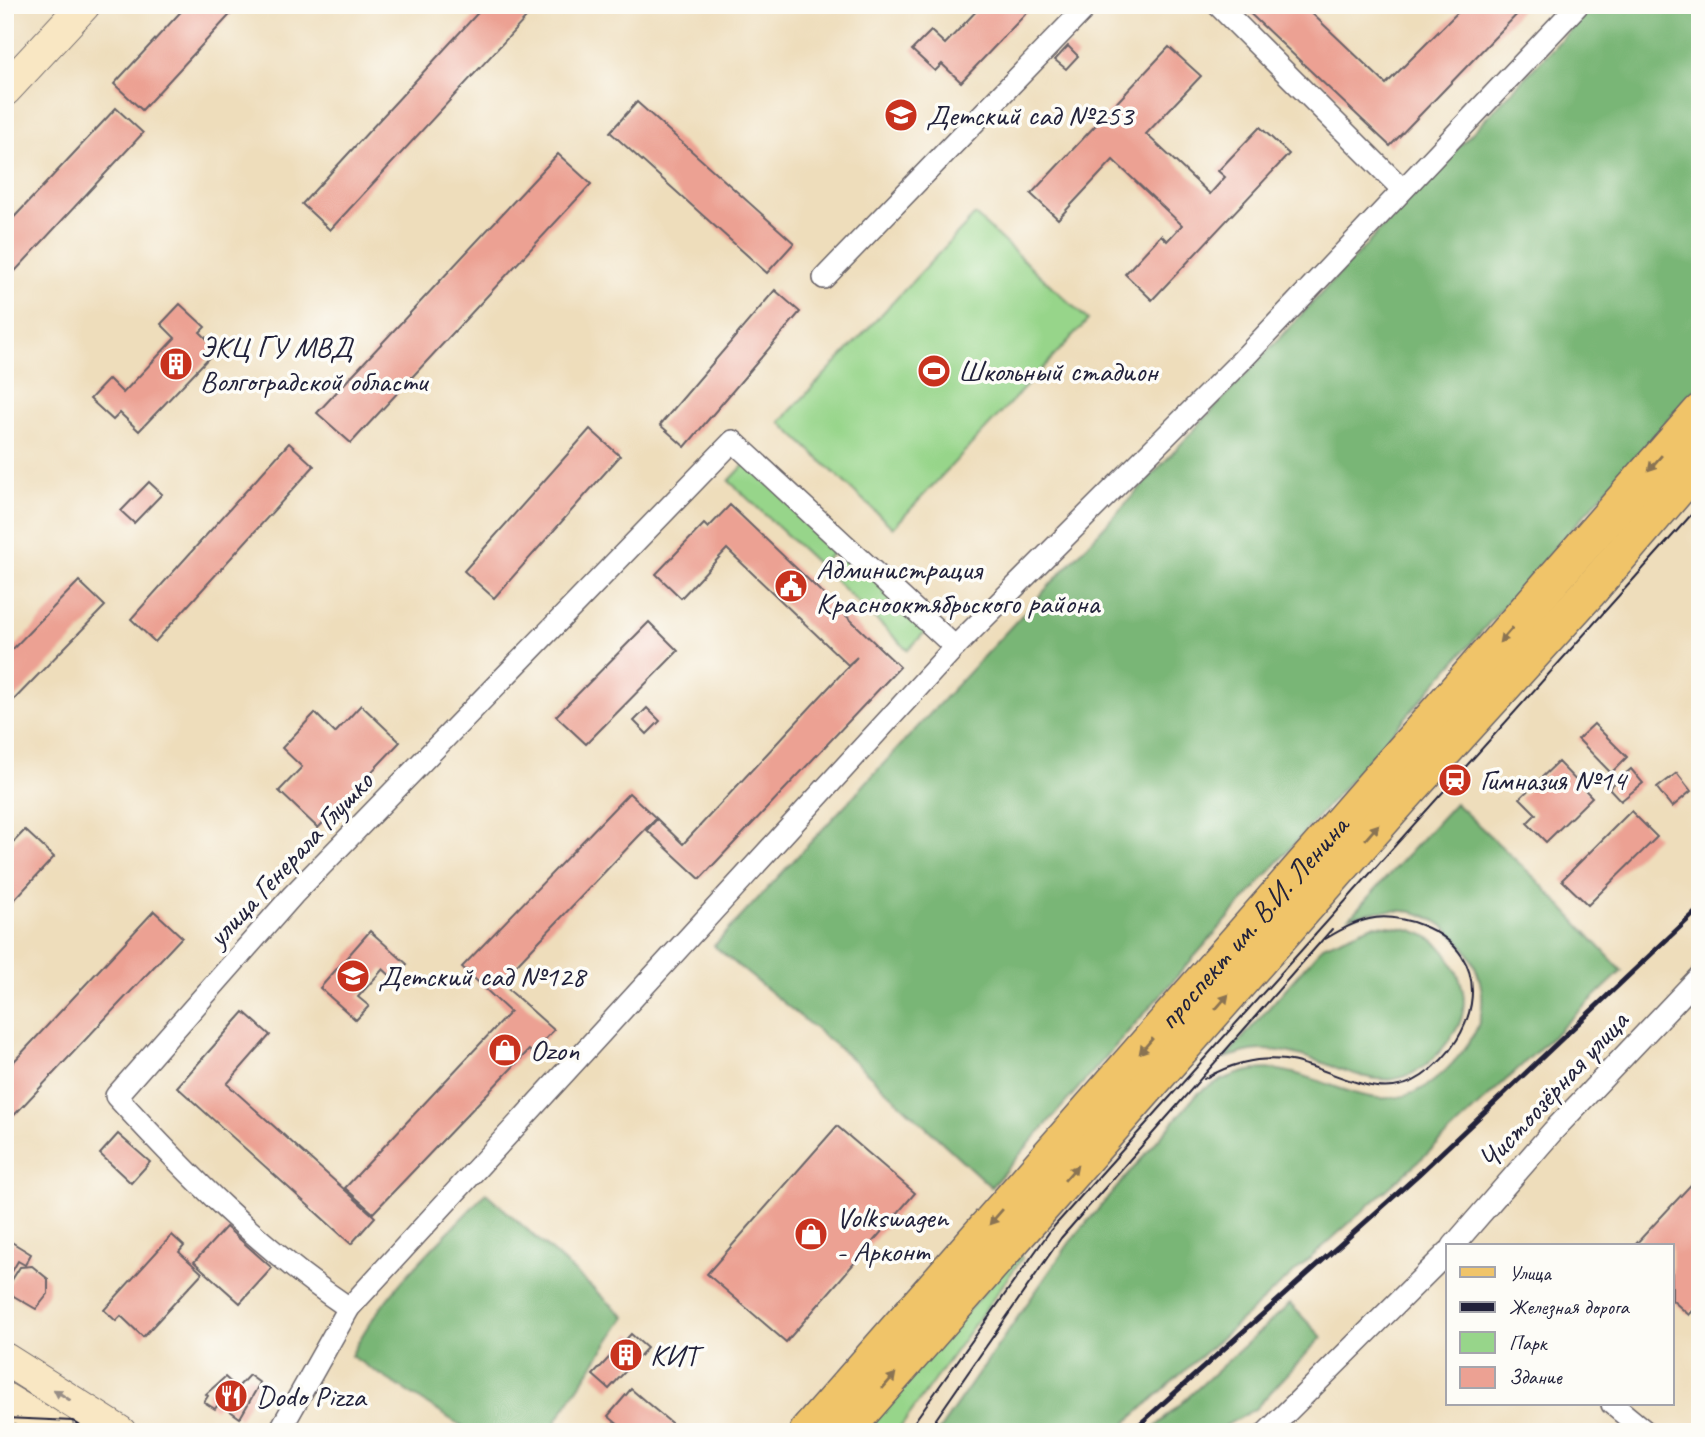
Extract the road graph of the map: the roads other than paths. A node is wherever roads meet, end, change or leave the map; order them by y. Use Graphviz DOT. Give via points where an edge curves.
graph roads {
  1 [pos="84,5"];
  2 [pos="1088,5"];
  3 [pos="1218,5"];
  4 [pos="1578,5"];
  5 [pos="5,90"];
  6 [pos="1402,188"];
  7 [pos="824,278"];
  8 [pos="1700,412"];
  9 [pos="1700,463"];
  10 [pos="955,647"];
  11 [pos="1700,976"];
  12 [pos="1458,1244"];
  13 [pos="1446,1258"];
  14 [pos="349,1308"];
  15 [pos="5,1359"];
  16 [pos="5,1399"];
  17 [pos="1614,1406"];
  18 [pos="59,1432"];
  19 [pos="120,1432"];
  20 [pos="279,1432"];
  21 [pos="807,1432"];
  22 [pos="844,1432"];
  23 [pos="1266,1432"];
  24 [pos="1646,1432"];
  1 -- 5 [label="street"];
  2 -- 7 [label="street"];
  3 -- 6 [label="street"];
  4 -- 6 [label="street"];
  6 -- 10 [label="street" via="1241,361"];
  8 -- 21 [label="main road, проспект им. В.И. Ленина, one-way"];
  22 -- 9 [label="main road, проспект им. В.И. Ленина, one-way"];
  10 -- 14 [label="street"];
  10 -- 14 [label="street, улица Генерала Глушко" via="733,441 293,895 116,1096 182,1169 298,1273"];
  11 -- 12 [label="street, Чистоозёрная улица" via="1553,1131"];
  13 -- 23 [label="street, Чистоозёрная улица"];
  14 -- 20 [label="street"];
  19 -- 15 [label="street, one-way"];
  16 -- 18 [label="street"];
  17 -- 24 [label="street"];
}
